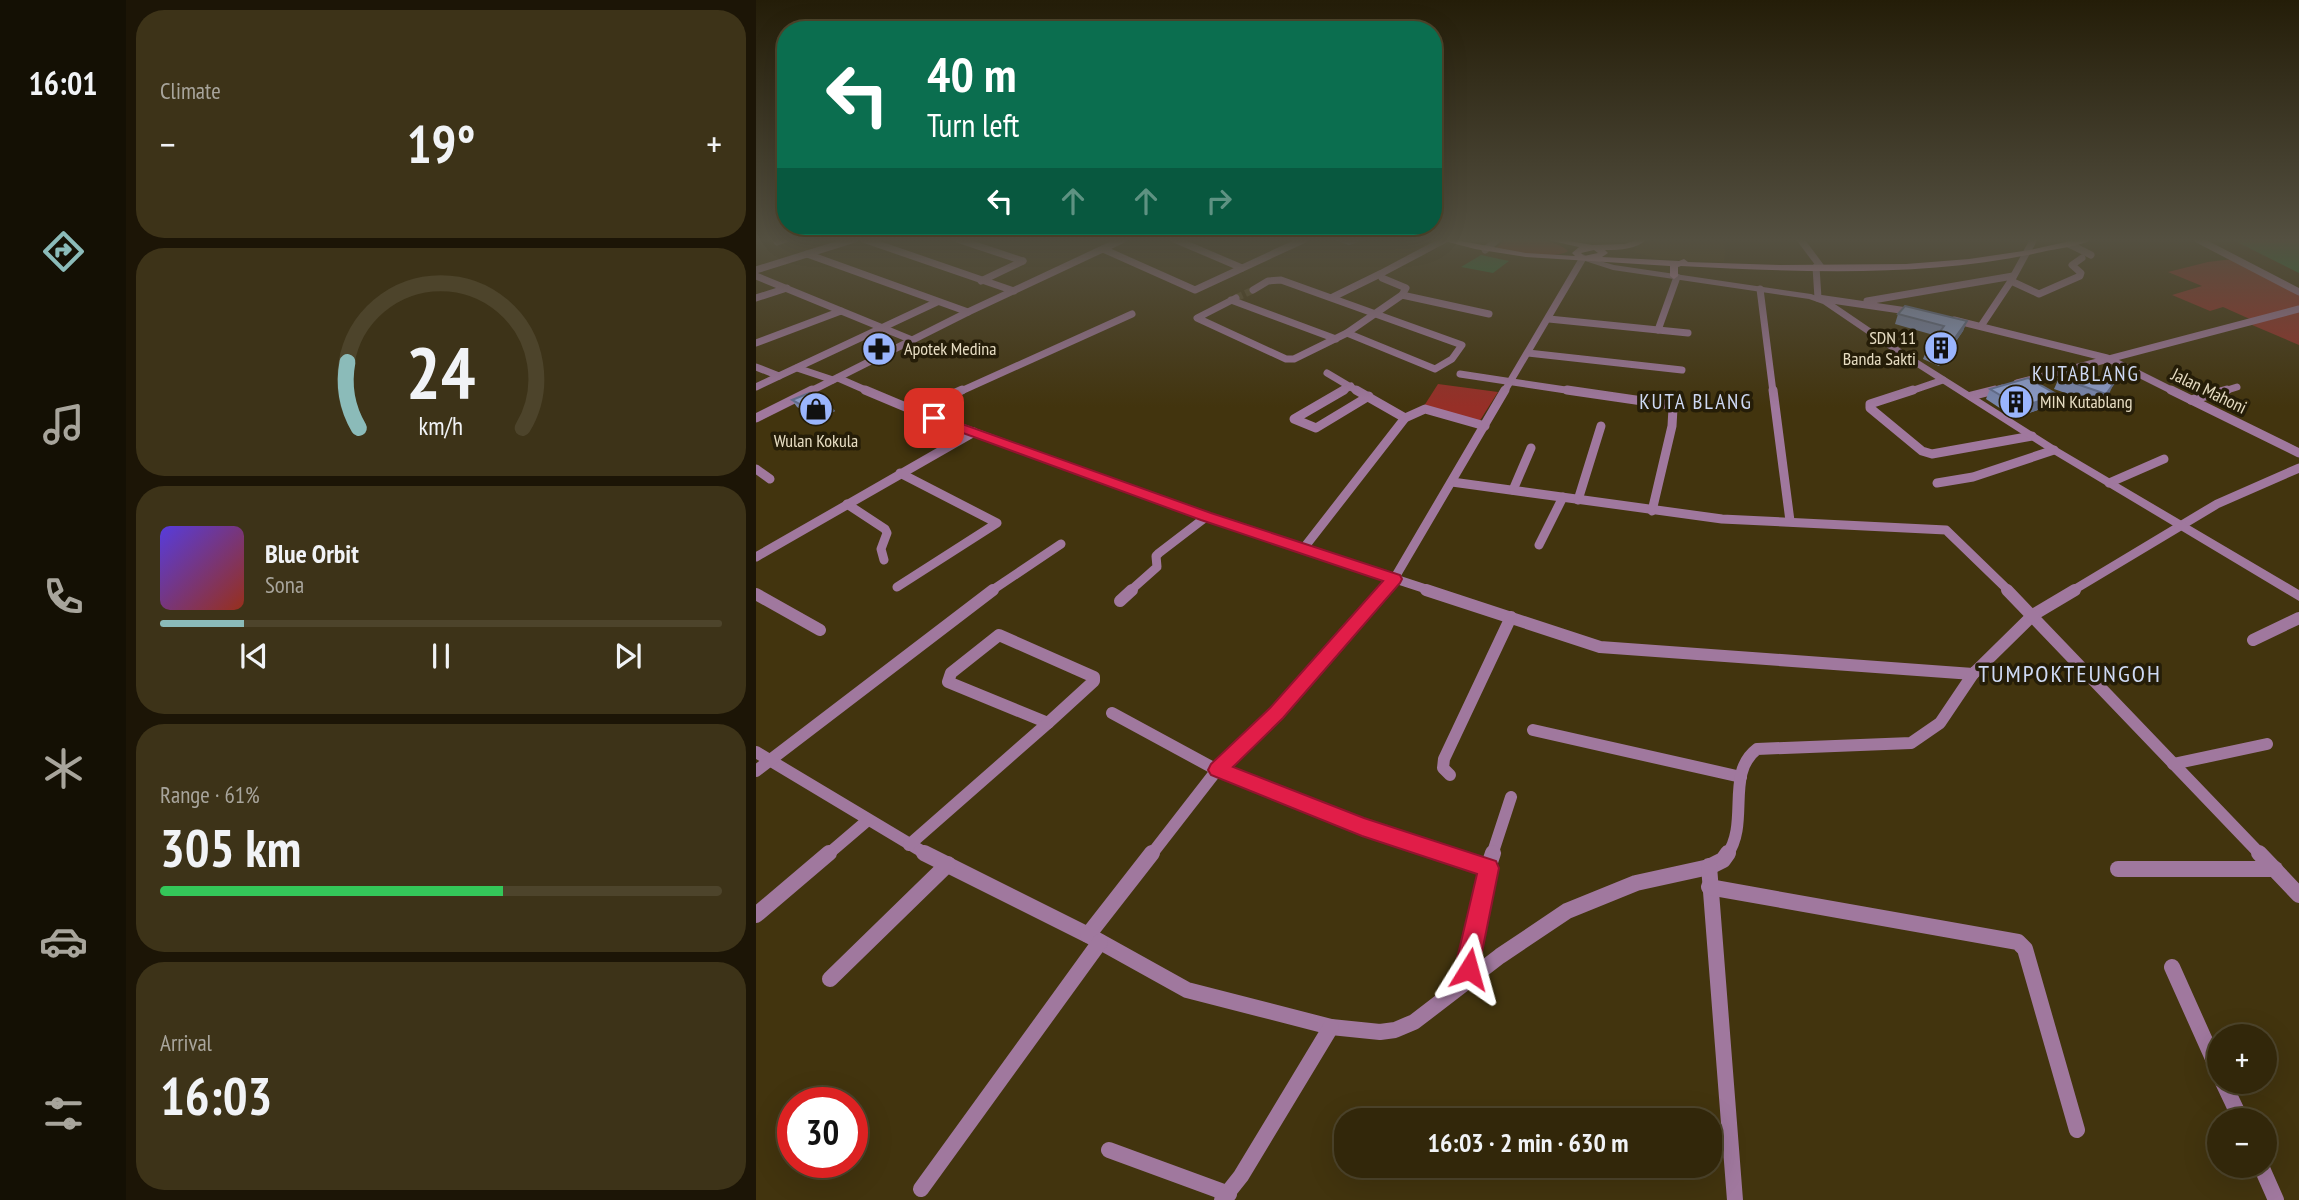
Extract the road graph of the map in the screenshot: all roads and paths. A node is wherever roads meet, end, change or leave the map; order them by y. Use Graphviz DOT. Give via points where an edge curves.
graph roads {
  1 [pos="803,295"];
  2 [pos="918,295"];
  3 [pos="1005,295"];
  4 [pos="1327,295"];
  5 [pos="1337,295"];
  6 [pos="1402,295"];
  7 [pos="1564,295"];
  8 [pos="1670,295"];
  9 [pos="1761,295"];
  10 [pos="1799,295"];
  11 [pos="1907,295"];
  12 [pos="2001,295"];
  13 [pos="1333,297"];
  14 [pos="1818,298"];
  15 [pos="937,302"];
  16 [pos="1858,303"];
  17 [pos="2299,309"];
  18 [pos="841,311"];
  19 [pos="968,312"];
  20 [pos="1379,313"];
  21 [pos="1132,314"];
  22 [pos="1489,314"];
  23 [pos="1927,314"];
  24 [pos="1941,317"];
  25 [pos="1549,319"];
  26 [pos="1981,326"];
  27 [pos="884,328"];
  28 [pos="1658,330"];
  29 [pos="1347,333"];
  30 [pos="1688,333"];
  31 [pos="1336,339"];
  32 [pos="912,340"];
  33 [pos="756,342"];
  34 [pos="1528,352"];
  35 [pos="2107,358"];
  36 [pos="756,367"];
  37 [pos="797,368"];
  38 [pos="1682,370"];
  39 [pos="1327,373"];
  40 [pos="1460,373"];
  41 [pos="779,376"];
  42 [pos="836,379"];
  43 [pos="1943,380"];
  44 [pos="1511,381"];
  45 [pos="1351,386"];
  46 [pos="756,387"];
  47 [pos="2237,387"];
  48 [pos="1369,396"];
  49 [pos="1971,396"];
  50 [pos="2191,400"];
  51 [pos="915,411"];
  52 [pos="756,418"];
  53 [pos="1405,418"];
  54 [pos="1485,426"];
  55 [pos="1601,426"];
  56 [pos="974,432"];
  57 [pos="2032,436"];
  58 [pos="1531,448"];
  59 [pos="2054,450"];
  60 [pos="2299,453"];
  61 [pos="2164,459"];
  62 [pos="2299,468"];
  63 [pos="756,469"];
  64 [pos="900,472"];
  65 [pos="770,479"];
  66 [pos="1452,482"];
  67 [pos="1937,483"];
  68 [pos="2109,483"];
  69 [pos="1513,490"];
  70 [pos="1563,497"];
  71 [pos="1578,500"];
  72 [pos="847,504"];
  73 [pos="1652,510"];
  74 [pos="1206,517"];
  75 [pos="1790,521"];
  76 [pos="2181,525"];
  77 [pos="1061,544"];
  78 [pos="1539,545"];
  79 [pos="1303,549"];
  80 [pos="756,557"];
  81 [pos="884,560"];
  82 [pos="1394,579"];
  83 [pos="897,587"];
  84 [pos="756,594"];
  85 [pos="2299,596"];
  86 [pos="1120,601"];
  87 [pos="2033,615"];
  88 [pos="1511,617"];
  89 [pos="2299,618"];
  90 [pos="820,630"];
  91 [pos="2253,640"];
  92 [pos="1973,674"];
  93 [pos="1112,713"];
  94 [pos="1048,723"];
  95 [pos="1533,730"];
  96 [pos="2267,744"];
  97 [pos="756,752"];
  98 [pos="770,761"];
  99 [pos="2174,764"];
  100 [pos="1217,770"];
  101 [pos="756,771"];
  102 [pos="1450,775"];
  103 [pos="1741,777"];
  104 [pos="1511,797"];
  105 [pos="868,820"];
  106 [pos="909,845"];
  107 [pos="948,864"];
  108 [pos="1709,866"];
  109 [pos="1488,868"];
  110 [pos="2118,869"];
  111 [pos="2275,869"];
  112 [pos="1709,887"];
  113 [pos="2299,895"];
  114 [pos="756,915"];
  115 [pos="1094,939"];
  116 [pos="2172,967"];
  117 [pos="1474,977"];
  118 [pos="830,979"];
  119 [pos="1331,1027"];
  120 [pos="2207,1045"];
  121 [pos="2077,1130"];
  122 [pos="1109,1150"];
  123 [pos="2266,1178"];
  124 [pos="921,1189"];
  125 [pos="1226,1197"];
  126 [pos="1735,1200"];
  127 [pos="2276,1200"];
  1 -- 18 [label="street"];
  2 -- 15 [label="street"];
  3 -- 19 [label="street"];
  4 -- 13 [label="street"];
  5 -- 13 [label="street"];
  6 -- 20 [label="street"];
  6 -- 22 [label="street"];
  7 -- 25 [label="street"];
  8 -- 28 [label="street"];
  9 -- 75 [label="street"];
  10 -- 14 [label="street"];
  11 -- 16 [label="street"];
  12 -- 26 [label="street"];
  13 -- 20 [label="street"];
  14 -- 16 [label="street"];
  14 -- 43 [label="street"];
  15 -- 19 [label="street"];
  15 -- 27 [label="street"];
  16 -- 23 [label="street"];
  17 -- 35 [label="street"];
  18 -- 27 [label="street"];
  18 -- 33 [label="street"];
  19 -- 32 [label="street"];
  20 -- 29 [label="street"];
  20 -- 29 [label="street" via="1455,341 1461,349 1435,369"];
  21 -- 51 [label="street"];
  24 -- 26 [label="street, Jalan Mahoni"];
  25 -- 28 [label="street"];
  25 -- 34 [label="street"];
  26 -- 35 [label="street, Jalan Mahoni"];
  27 -- 32 [label="street"];
  27 -- 37 [label="street"];
  28 -- 30 [label="street"];
  29 -- 31 [label="street"];
  31 -- 31 [label="street" via="1234,299 1197,318 1286,359"];
  32 -- 42 [label="street"];
  34 -- 38 [label="street"];
  34 -- 44 [label="street"];
  35 -- 49 [label="street"];
  35 -- 50 [label="street, Jalan Mahoni"];
  36 -- 41 [label="street"];
  37 -- 41 [label="street"];
  37 -- 42 [label="street"];
  39 -- 45 [label="street"];
  40 -- 44 [label="street"];
  41 -- 46 [label="street"];
  42 -- 51 [label="street"];
  42 -- 52 [label="street"];
  43 -- 49 [label="street"];
  43 -- 57 [label="street" via="1870,404 1870,408 1931,454"];
  44 -- 54 [label="street"];
  44 -- 73 [label="street" via="1670,405 1672,426"];
  45 -- 48 [label="street"];
  45 -- 48 [label="street" via="1294,419 1316,428"];
  47 -- 50 [label="street"];
  48 -- 53 [label="street"];
  49 -- 57 [label="street"];
  50 -- 60 [label="street, Jalan Mahoni"];
  51 -- 56 [label="street"];
  53 -- 54 [label="street" via="1425,408"];
  53 -- 79 [label="street"];
  54 -- 66 [label="street"];
  55 -- 71 [label="street"];
  56 -- 64 [label="street"];
  56 -- 74 [label="street"];
  57 -- 59 [label="street"];
  58 -- 69 [label="street"];
  59 -- 67 [label="street" via="1972,477"];
  59 -- 68 [label="street"];
  61 -- 68 [label="street"];
  62 -- 76 [label="street" via="2250,487"];
  63 -- 65 [label="street"];
  64 -- 72 [label="street"];
  64 -- 83 [label="street" via="997,523"];
  66 -- 69 [label="street"];
  66 -- 82 [label="street"];
  68 -- 76 [label="street"];
  69 -- 70 [label="street"];
  70 -- 71 [label="street"];
  70 -- 78 [label="street"];
  71 -- 73 [label="street"];
  72 -- 80 [label="street"];
  72 -- 81 [label="street" via="885,529"];
  73 -- 75 [label="street"];
  74 -- 79 [label="street"];
  74 -- 86 [label="street" via="1158,553 1157,567"];
  75 -- 87 [label="street" via="1943,528"];
  76 -- 85 [label="street"];
  76 -- 87 [label="street"];
  77 -- 98 [label="street" via="1002,583"];
  79 -- 82 [label="street"];
  82 -- 88 [label="street"];
  82 -- 100 [label="street" via="1277,713"];
  84 -- 90 [label="street"];
  87 -- 92 [label="street"];
  87 -- 99 [label="street"];
  88 -- 92 [label="street" via="1614,650"];
  88 -- 102 [label="street" via="1444,759 1443,768"];
  89 -- 91 [label="street"];
  92 -- 103 [label="street" via="1928,737 1911,743 1757,750 1744,759"];
  93 -- 100 [label="street"];
  94 -- 94 [label="street" via="1094,677 999,635 948,677 948,681"];
  94 -- 106 [label="street"];
  95 -- 103 [label="street"];
  96 -- 99 [label="street"];
  97 -- 98 [label="street"];
  98 -- 101 [label="street"];
  98 -- 105 [label="street"];
  99 -- 111 [label="street"];
  100 -- 109 [label="street" via="1362,827"];
  100 -- 115 [label="street"];
  103 -- 108 [label="street" via="1736,845 1721,862"];
  104 -- 109 [label="street"];
  105 -- 106 [label="street"];
  105 -- 114 [label="street"];
  106 -- 107 [label="street"];
  107 -- 115 [label="street"];
  107 -- 118 [label="street"];
  108 -- 112 [label="street"];
  108 -- 117 [label="street" via="1651,878 1592,899 1562,914"];
  109 -- 117 [label="street" via="1468,959"];
  110 -- 111 [label="street"];
  111 -- 113 [label="street"];
  112 -- 121 [label="street" via="2018,942 2025,949"];
  112 -- 126 [label="street"];
  115 -- 119 [label="street" via="1187,990"];
  115 -- 124 [label="street"];
  116 -- 120 [label="street"];
  117 -- 119 [label="street" via="1415,1022 1395,1030"];
  119 -- 125 [label="street"];
  122 -- 125 [label="street" via="1192,1178"];
  123 -- 127 [label="street"];
}
